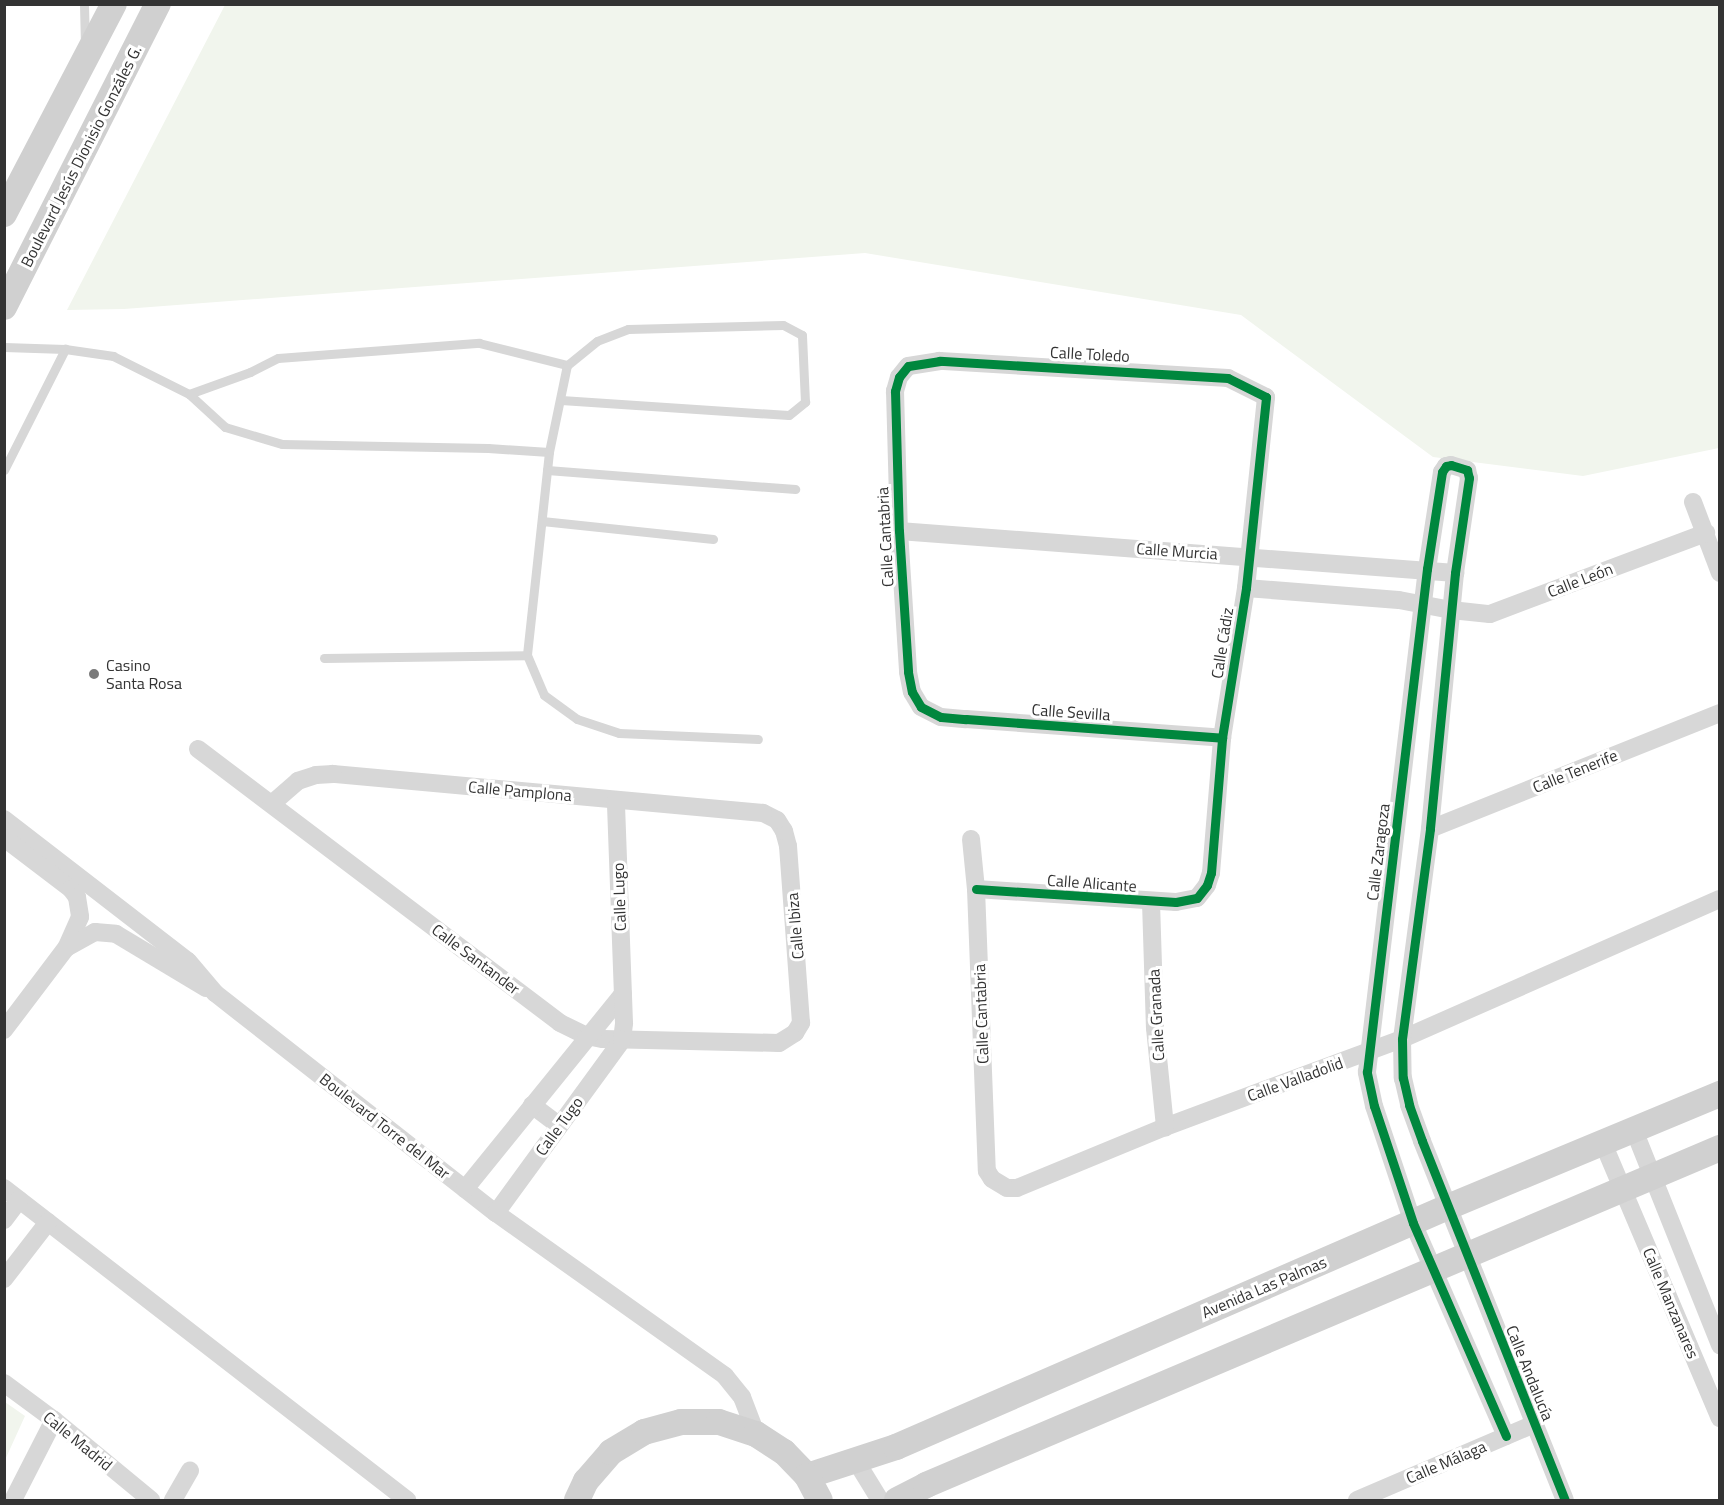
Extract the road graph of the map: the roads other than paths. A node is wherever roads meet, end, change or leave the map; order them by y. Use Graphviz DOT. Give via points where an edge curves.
graph roads {
  1 [pos="84,4"];
  2 [pos="114,4"];
  3 [pos="158,4"];
  4 [pos="85,60"];
  5 [pos="4,214"];
  6 [pos="4,307"];
  7 [pos="4,347"];
  8 [pos="65,348"];
  9 [pos="567,364"];
  10 [pos="908,366"];
  11 [pos="189,394"];
  12 [pos="1266,397"];
  13 [pos="561,400"];
  14 [pos="549,452"];
  15 [pos="4,470"];
  16 [pos="547,470"];
  17 [pos="795,489"];
  18 [pos="1693,502"];
  19 [pos="542,521"];
  20 [pos="899,531"];
  21 [pos="1706,533"];
  22 [pos="714,539"];
  23 [pos="1249,556"];
  24 [pos="1427,569"];
  25 [pos="1455,573"];
  26 [pos="1719,573"];
  27 [pos="1246,588"];
  28 [pos="1423,604"];
  29 [pos="1451,610"];
  30 [pos="527,655"];
  31 [pos="324,658"];
  32 [pos="921,707"];
  33 [pos="1719,713"];
  34 [pos="1222,738"];
  35 [pos="758,739"];
  36 [pos="198,749"];
  37 [pos="616,801"];
  38 [pos="272,804"];
  39 [pos="4,819"];
  40 [pos="777,820"];
  41 [pos="1430,829"];
  42 [pos="4,838"];
  43 [pos="971,838"];
  44 [pos="976,889"];
  45 [pos="1202,892"];
  46 [pos="1719,899"];
  47 [pos="1151,902"];
  48 [pos="66,948"];
  49 [pos="215,993"];
  50 [pos="623,994"];
  51 [pos="4,1030"];
  52 [pos="795,1034"];
  53 [pos="586,1036"];
  54 [pos="1402,1039"];
  55 [pos="621,1040"];
  56 [pos="1367,1053"];
  57 [pos="1719,1094"];
  58 [pos="532,1105"];
  59 [pos="559,1125"];
  60 [pos="1165,1127"];
  61 [pos="1634,1130"];
  62 [pos="1603,1143"];
  63 [pos="1719,1148"];
  64 [pos="1652,1175"];
  65 [pos="999,1185"];
  66 [pos="4,1188"];
  67 [pos="465,1188"];
  68 [pos="1622,1188"];
  69 [pos="19,1200"];
  70 [pos="1448,1207"];
  71 [pos="495,1213"];
  72 [pos="4,1220"];
  73 [pos="48,1222"];
  74 [pos="1413,1223"];
  75 [pos="1467,1256"];
  76 [pos="1433,1270"];
  77 [pos="4,1279"];
  78 [pos="1719,1345"];
  79 [pos="4,1383"];
  80 [pos="1719,1418"];
  81 [pos="54,1420"];
  82 [pos="1534,1424"];
  83 [pos="756,1434"];
  84 [pos="1506,1436"];
  85 [pos="856,1461"];
  86 [pos="190,1470"];
  87 [pos="807,1476"];
  88 [pos="13,1500"];
  89 [pos="151,1500"];
  90 [pos="173,1500"];
  91 [pos="407,1500"];
  92 [pos="577,1500"];
  93 [pos="820,1500"];
  94 [pos="880,1500"];
  95 [pos="897,1500"];
  96 [pos="1357,1500"];
  97 [pos="1565,1500"];
  1 -- 4 [label="lane"];
  2 -- 4 [label="street"];
  3 -- 6 [label="street, Boulevard Jesús Dionisio Gonzáles G."];
  4 -- 5 [label="street"];
  7 -- 8 [label="lane"];
  8 -- 11 [label="lane" via="113,356"];
  8 -- 15 [label="lane"];
  9 -- 11 [label="lane" via="479,343 278,358"];
  9 -- 13 [label="lane"];
  9 -- 13 [label="lane" via="597,341 628,329 783,326 802,335 805,402 789,415"];
  10 -- 12 [label="street, Calle Toledo" via="940,361 1228,378"];
  10 -- 20 [label="street, Calle Cantabria" via="895,391"];
  11 -- 14 [label="lane" via="225,427 282,444"];
  12 -- 23 [label="street, Calle Cádiz"];
  13 -- 14 [label="lane"];
  14 -- 16 [label="lane"];
  16 -- 17 [label="lane"];
  16 -- 19 [label="lane"];
  18 -- 21 [label="street"];
  19 -- 22 [label="lane"];
  19 -- 30 [label="lane"];
  20 -- 23 [label="street, Calle Murcia"];
  20 -- 32 [label="street, Calle Cantabria" via="908,672 912,692"];
  21 -- 26 [label="street"];
  21 -- 29 [label="street, Calle León" via="1490,614"];
  23 -- 24 [label="street, Calle Murcia"];
  23 -- 27 [label="street, Calle Cádiz"];
  24 -- 25 [label="street, Calle Murcia"];
  24 -- 25 [label="street, Calle Zaragoza" via="1441,480 1446,466 1457,465 1467,470 1469,484"];
  24 -- 28 [label="street, Calle Zaragoza"];
  25 -- 29 [label="street"];
  27 -- 28 [label="street"];
  27 -- 34 [label="street, Calle Cádiz"];
  28 -- 29 [label="street"];
  28 -- 56 [label="street, Calle Zaragoza"];
  29 -- 41 [label="street"];
  30 -- 31 [label="lane"];
  30 -- 35 [label="lane" via="544,695 577,719 619,734"];
  32 -- 34 [label="street, Calle Sevilla" via="942,717"];
  33 -- 41 [label="street, Calle Tenerife"];
  34 -- 45 [label="street, Calle Cádiz" via="1211,873"];
  36 -- 38 [label="street, Calle Santander"];
  37 -- 38 [label="street, Calle Pamplona" via="333,774 298,782"];
  37 -- 40 [label="street, Calle Pamplona" via="748,811"];
  37 -- 50 [label="street, Calle Lugo"];
  38 -- 53 [label="street, Calle Santander" via="560,1023"];
  39 -- 49 [label="street, Boulevard Torre del Mar" via="188,961"];
  40 -- 52 [label="street, Calle Ibiza" via="788,846 801,1009 801,1023"];
  41 -- 54 [label="street"];
  42 -- 48 [label="street" via="77,897 80,917"];
  43 -- 44 [label="street, Calle Cantabria"];
  44 -- 47 [label="street, Calle Alicante"];
  44 -- 65 [label="street, Calle Cantabria" via="987,1171"];
  45 -- 47 [label="street, Calle Alicante" via="1188,900"];
  46 -- 54 [label="street, Calle Valladolid"];
  47 -- 60 [label="street, Calle Granada" via="1155,1028"];
  48 -- 49 [label="street" via="95,932 116,934"];
  48 -- 51 [label="street"];
  49 -- 67 [label="street, Boulevard Torre del Mar"];
  50 -- 53 [label="street"];
  50 -- 55 [label="street, Calle Lugo"];
  52 -- 55 [label="street, Calle Santander" via="779,1044"];
  53 -- 55 [label="street, Calle Santander"];
  53 -- 58 [label="street, Calle Tugo"];
  54 -- 56 [label="street, Calle Valladolid"];
  54 -- 70 [label="street" via="1405,1090"];
  55 -- 59 [label="street, Calle Tugo"];
  56 -- 60 [label="street, Calle Valladolid"];
  56 -- 74 [label="street, Calle Zaragoza" via="1369,1088"];
  57 -- 61 [label="street, Avenida Las Palmas"];
  58 -- 59 [label="street"];
  58 -- 67 [label="street, Calle Tugo"];
  59 -- 71 [label="street, Calle Tugo"];
  60 -- 65 [label="street, Calle Valladolid" via="1017,1188"];
  61 -- 62 [label="street, Avenida Las Palmas"];
  61 -- 64 [label="street, Calle Manzanares"];
  62 -- 68 [label="street, Calle Manzanares"];
  62 -- 70 [label="street, Avenida Las Palmas"];
  63 -- 64 [label="street"];
  64 -- 68 [label="street"];
  64 -- 78 [label="street, Calle Manzanares"];
  66 -- 69 [label="street"];
  67 -- 71 [label="street, Boulevard Torre del Mar"];
  68 -- 75 [label="street"];
  68 -- 80 [label="street, Calle Manzanares"];
  69 -- 72 [label="street"];
  69 -- 73 [label="street"];
  70 -- 74 [label="street, Avenida Las Palmas"];
  70 -- 75 [label="street, Calle Andalucía"];
  71 -- 83 [label="street, Boulevard Torre del Mar" via="725,1376 742,1397"];
  73 -- 77 [label="street"];
  73 -- 91 [label="street"];
  74 -- 76 [label="street, Calle Zaragoza"];
  74 -- 85 [label="street, Avenida Las Palmas"];
  75 -- 76 [label="street"];
  75 -- 82 [label="street, Calle Andalucía"];
  76 -- 84 [label="street"];
  76 -- 95 [label="street"];
  79 -- 81 [label="street, Calle Madrid"];
  81 -- 88 [label="street"];
  81 -- 89 [label="street, Calle Madrid"];
  82 -- 84 [label="street, Calle Málaga"];
  82 -- 97 [label="street, Calle Andalucía"];
  83 -- 87 [label="street" via="784,1452"];
  83 -- 92 [label="street" via="710,1422 681,1422 644,1432 611,1452 586,1481"];
  84 -- 96 [label="street, Calle Málaga"];
  85 -- 87 [label="street, Avenida Las Palmas"];
  85 -- 94 [label="street"];
  86 -- 90 [label="street"];
  87 -- 93 [label="street"];
}
